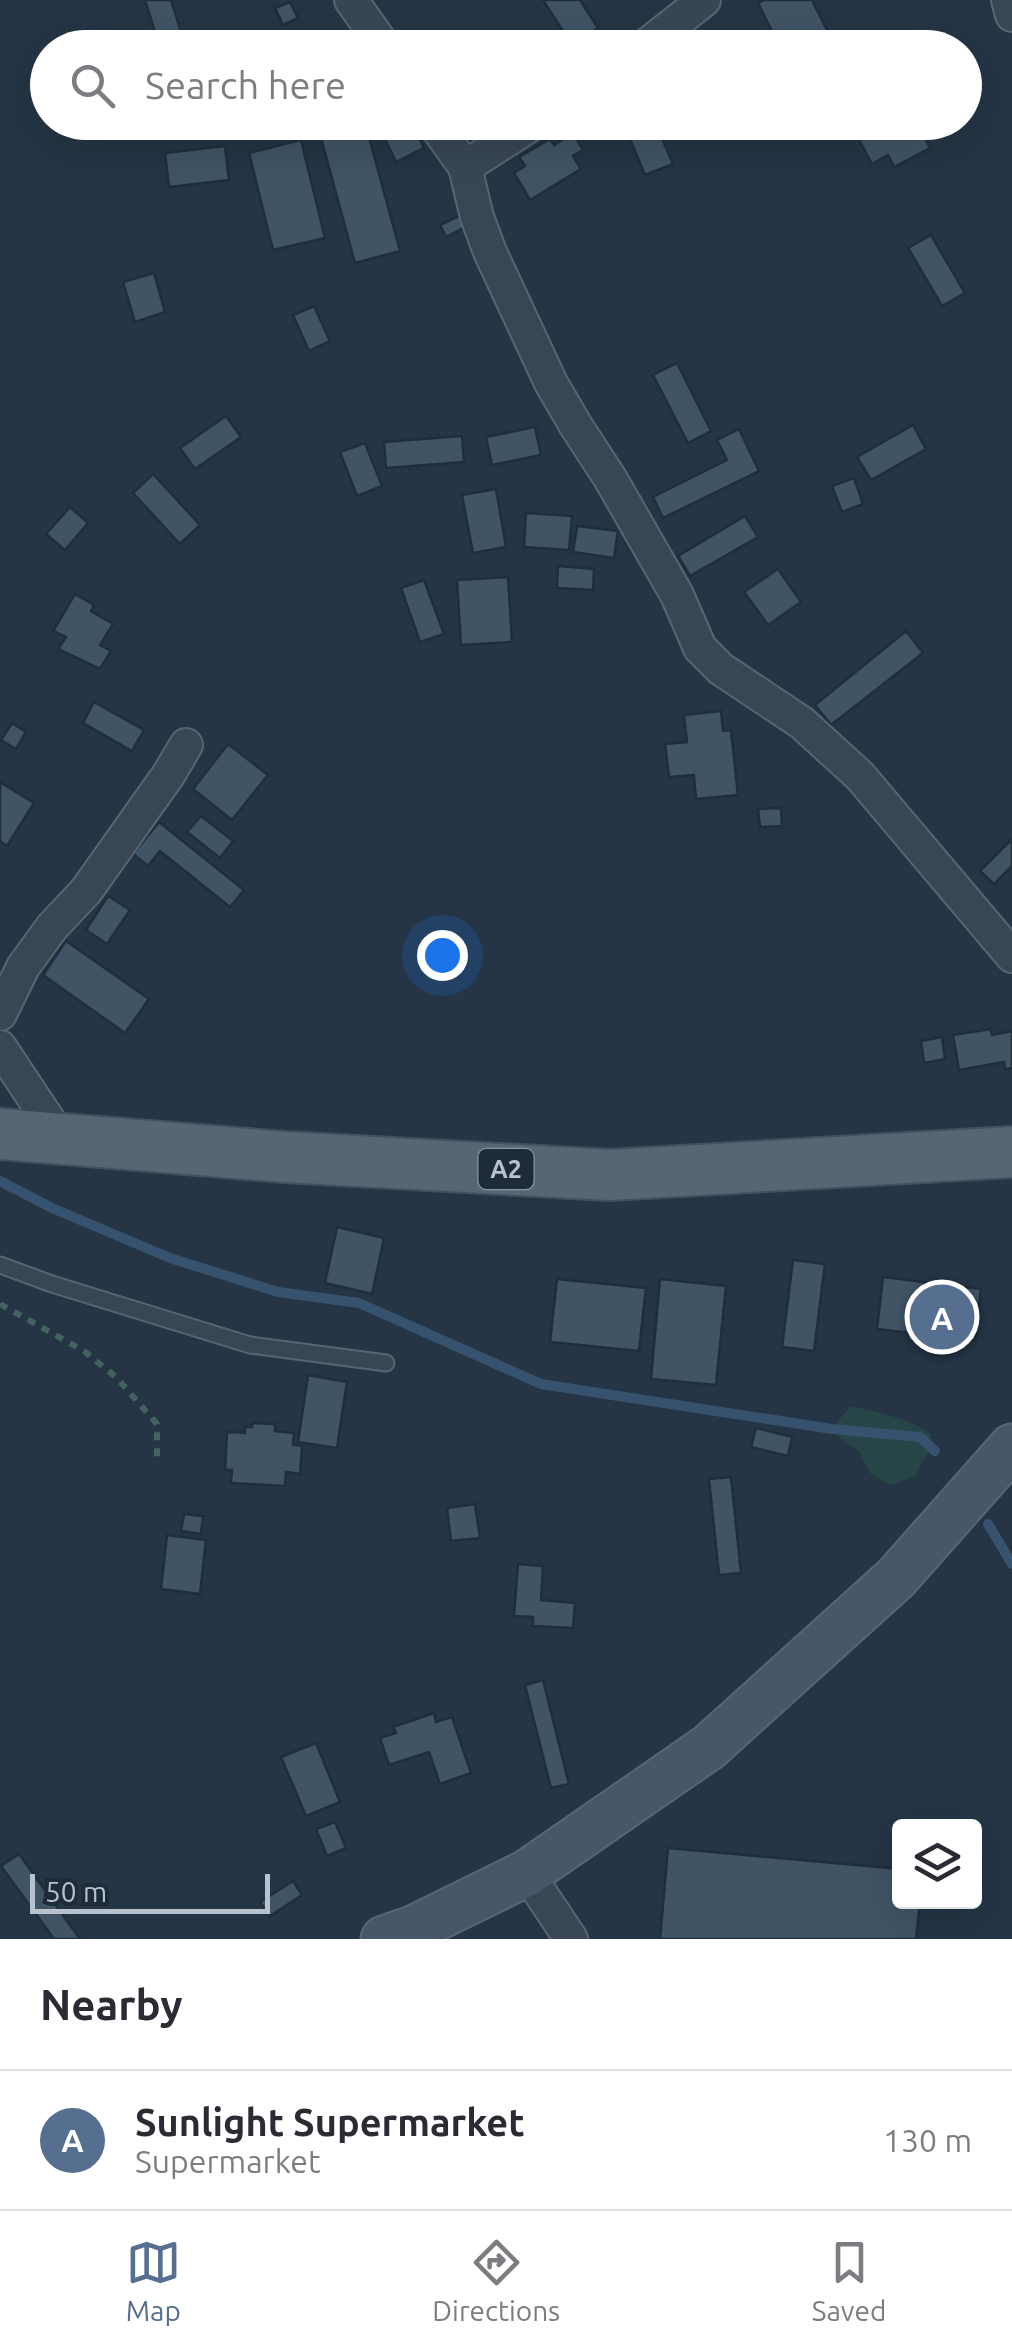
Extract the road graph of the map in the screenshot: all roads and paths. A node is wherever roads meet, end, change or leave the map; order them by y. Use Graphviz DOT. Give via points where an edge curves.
graph roads {
  1 [pos="350,0"];
  2 [pos="704,0"];
  3 [pos="1008,0"];
  4 [pos="1012,15"];
  5 [pos="372,30"];
  6 [pos="665,30"];
  7 [pos="446,140"];
  8 [pos="508,140"];
  9 [pos="466,167"];
  10 [pos="186,745"];
  11 [pos="1012,956"];
  12 [pos="0,1014"];
  13 [pos="0,1048"];
  14 [pos="0,1134"];
  15 [pos="62,1139"];
  16 [pos="1012,1152"];
  17 [pos="0,1264"];
  18 [pos="0,1304"];
  19 [pos="386,1363"];
  20 [pos="1012,1447"];
  21 [pos="157,1464"];
  22 [pos="527,1873"];
  23 [pos="404,1936"];
  24 [pos="571,1939"];
  1 -- 5 [label="street"];
  2 -- 6 [label="street"];
  3 -- 4 [label="street"];
  7 -- 9 [label="street"];
  8 -- 9 [label="street"];
  9 -- 11 [label="street" via="490,252 551,383 678,595 700,648 802,723 860,776"];
  10 -- 12 [label="street" via="86,891 23,967"];
  13 -- 15 [label="street"];
  14 -- 15 [label="main road, A2"];
  15 -- 16 [label="main road, A2" via="610,1175"];
  17 -- 19 [label="lane" via="250,1344"];
  18 -- 21 [label="path" via="84,1351 117,1378 157,1424"];
  20 -- 22 [label="street" via="896,1578 708,1746"];
  22 -- 23 [label="street"];
  22 -- 24 [label="street"];
}
